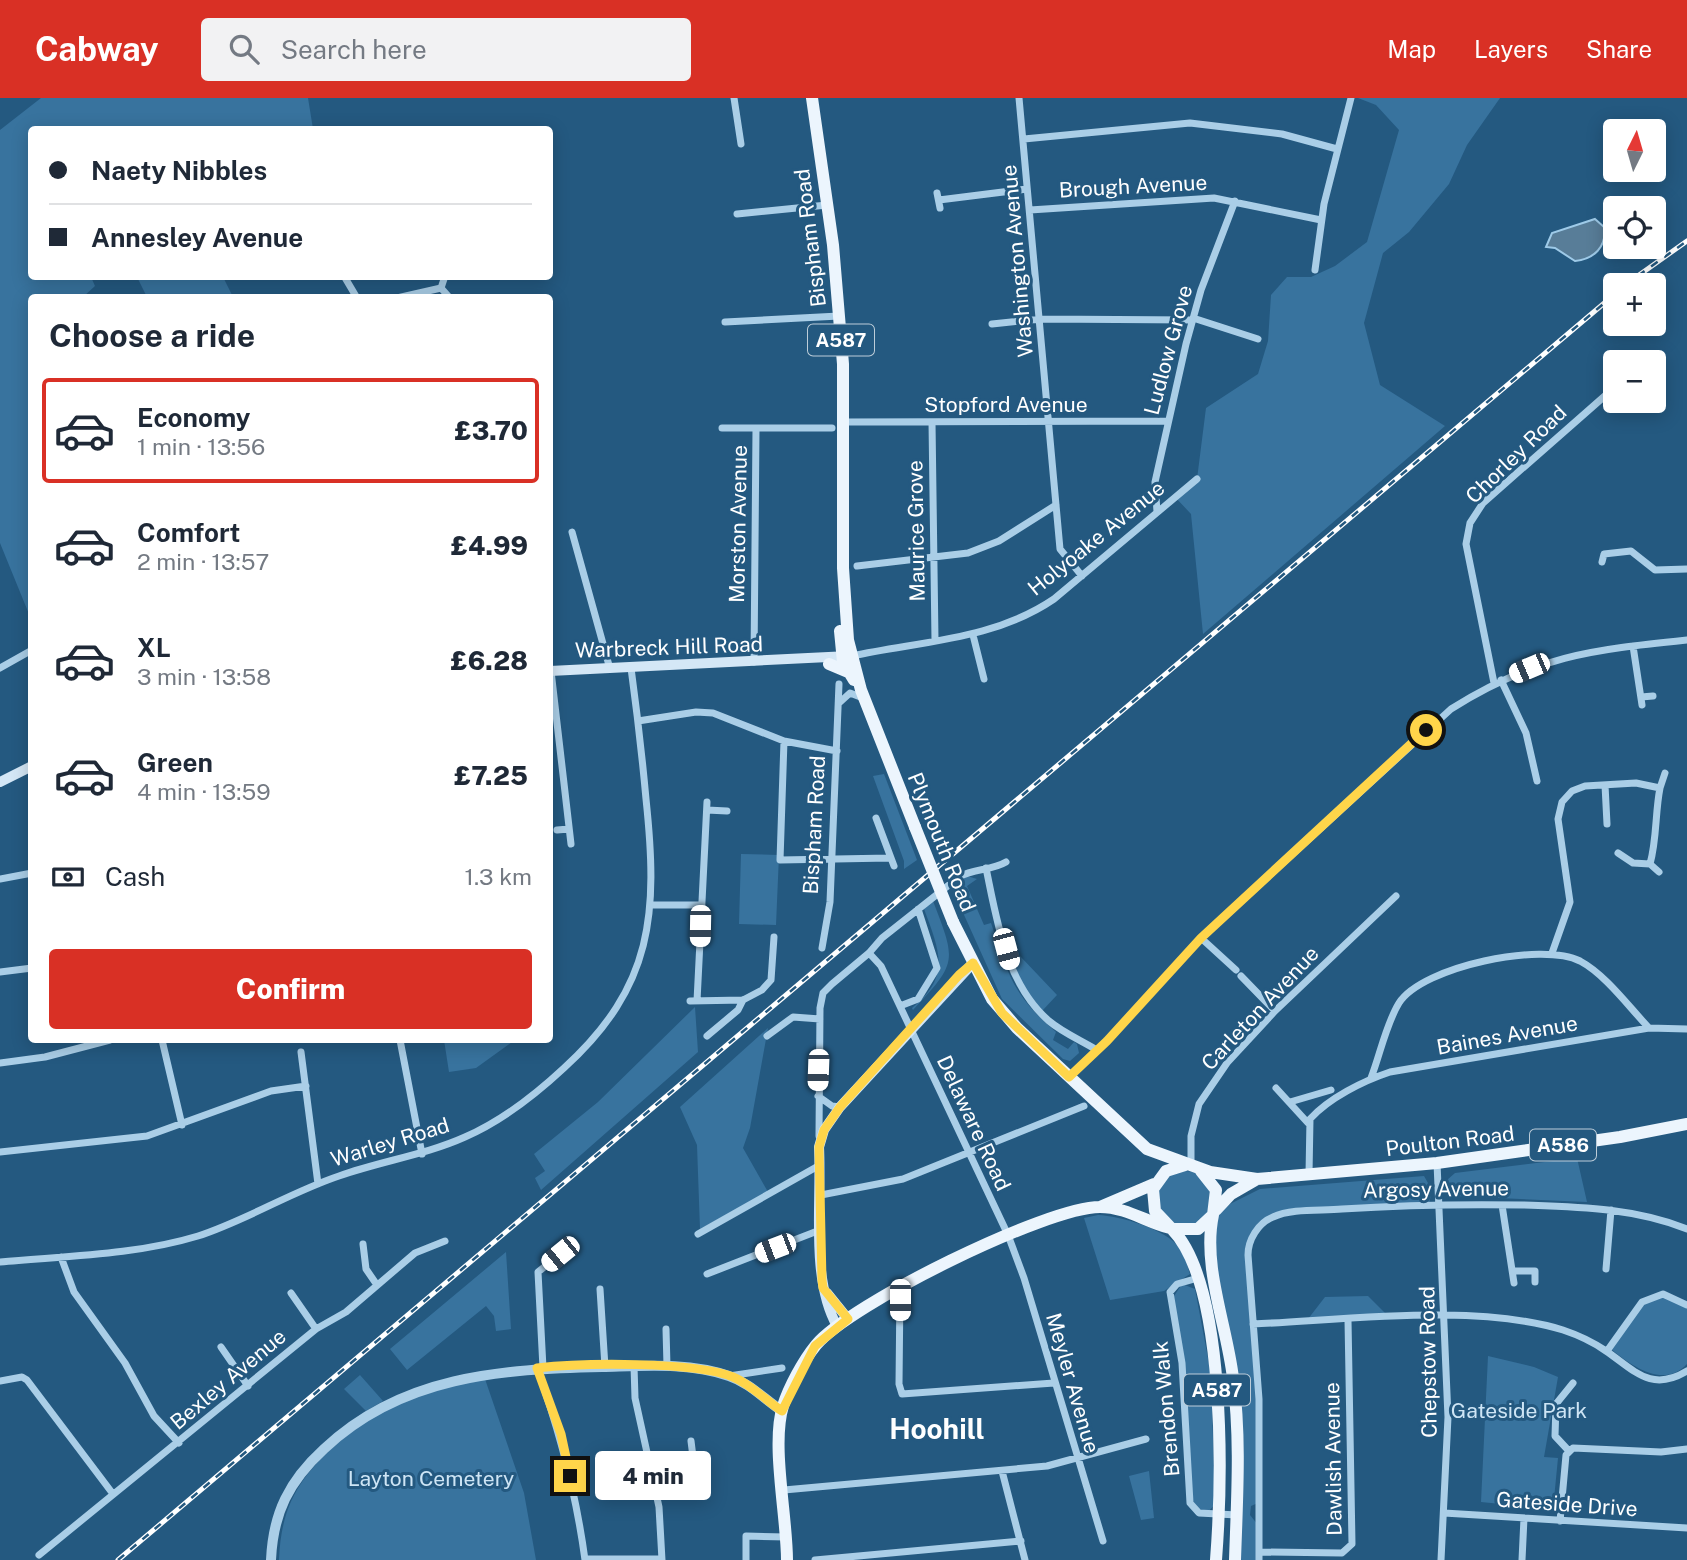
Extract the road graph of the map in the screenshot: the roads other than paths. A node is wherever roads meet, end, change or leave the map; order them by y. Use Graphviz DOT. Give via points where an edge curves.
graph roads {
  1 [pos="734,98"];
  2 [pos="812,98"];
  3 [pos="1019,98"];
  4 [pos="1351,98"];
  5 [pos="1024,139"];
  6 [pos="741,144"];
  7 [pos="1338,149"];
  8 [pos="1027,189"];
  9 [pos="938,200"];
  10 [pos="1235,201"];
  11 [pos="827,205"];
  12 [pos="1030,210"];
  13 [pos="737,214"];
  14 [pos="1321,220"];
  15 [pos="1315,270"];
  16 [pos="443,280"];
  17 [pos="441,288"];
  18 [pos="415,294"];
  19 [pos="446,294"];
  20 [pos="839,316"];
  21 [pos="1041,319"];
  22 [pos="1193,319"];
  23 [pos="725,322"];
  24 [pos="992,324"];
  25 [pos="1259,339"];
  26 [pos="1603,398"];
  27 [pos="1049,421"];
  28 [pos="1167,421"];
  29 [pos="932,422"];
  30 [pos="838,425"];
  31 [pos="722,428"];
  32 [pos="756,429"];
  33 [pos="1197,479"];
  34 [pos="1056,505"];
  35 [pos="1157,512"];
  36 [pos="572,532"];
  37 [pos="1600,546"];
  38 [pos="932,558"];
  39 [pos="857,566"];
  40 [pos="1687,569"];
  41 [pos="1082,576"];
  42 [pos="973,635"];
  43 [pos="936,640"];
  44 [pos="1687,640"];
  45 [pos="1629,647"];
  46 [pos="28,652"];
  47 [pos="789,661"];
  48 [pos="846,661"];
  49 [pos="754,663"];
  50 [pos="828,664"];
  51 [pos="0,668"];
  52 [pos="631,668"];
  53 [pos="610,669"];
  54 [pos="553,671"];
  55 [pos="984,679"];
  56 [pos="1497,682"];
  57 [pos="839,684"];
  58 [pos="862,694"];
  59 [pos="553,696"];
  60 [pos="1653,696"];
  61 [pos="838,704"];
  62 [pos="638,721"];
  63 [pos="784,741"];
  64 [pos="837,751"];
  65 [pos="28,768"];
  66 [pos="1665,773"];
  67 [pos="1537,781"];
  68 [pos="0,782"];
  69 [pos="1605,785"];
  70 [pos="1660,788"];
  71 [pos="727,811"];
  72 [pos="876,818"];
  73 [pos="1607,824"];
  74 [pos="569,829"];
  75 [pos="557,830"];
  76 [pos="571,844"];
  77 [pos="1618,853"];
  78 [pos="832,858"];
  79 [pos="890,858"];
  80 [pos="1006,862"];
  81 [pos="1650,864"];
  82 [pos="894,866"];
  83 [pos="986,868"];
  84 [pos="1660,872"];
  85 [pos="28,874"];
  86 [pos="0,879"];
  87 [pos="1396,896"];
  88 [pos="652,905"];
  89 [pos="700,905"];
  90 [pos="918,909"];
  91 [pos="774,937"];
  92 [pos="1201,938"];
  93 [pos="822,948"];
  94 [pos="964,948"];
  95 [pos="869,953"];
  96 [pos="1552,953"];
  97 [pos="973,963"];
  98 [pos="28,968"];
  99 [pos="763,968"];
  100 [pos="774,969"];
  101 [pos="0,972"];
  102 [pos="959,975"];
  103 [pos="743,1000"];
  104 [pos="901,1006"];
  105 [pos="1275,1011"];
  106 [pos="820,1019"];
  107 [pos="1649,1028"];
  108 [pos="1687,1029"];
  109 [pos="912,1031"];
  110 [pos="707,1036"];
  111 [pos="767,1036"];
  112 [pos="99,1043"];
  113 [pos="163,1043"];
  114 [pos="402,1043"];
  115 [pos="1095,1049"];
  116 [pos="302,1052"];
  117 [pos="0,1063"];
  118 [pos="1069,1077"];
  119 [pos="1371,1078"];
  120 [pos="306,1086"];
  121 [pos="1276,1088"];
  122 [pos="1331,1090"];
  123 [pos="818,1096"];
  124 [pos="1290,1102"];
  125 [pos="1084,1106"];
  126 [pos="840,1107"];
  127 [pos="1308,1123"];
  128 [pos="1687,1124"];
  129 [pos="182,1125"];
  130 [pos="819,1147"];
  131 [pos="1147,1149"];
  132 [pos="0,1152"];
  133 [pos="969,1153"];
  134 [pos="422,1154"];
  135 [pos="1437,1163"];
  136 [pos="820,1165"];
  137 [pos="1191,1166"];
  138 [pos="1309,1174"];
  139 [pos="1257,1179"];
  140 [pos="318,1184"];
  141 [pos="1154,1184"];
  142 [pos="821,1195"];
  143 [pos="1439,1204"];
  144 [pos="1502,1205"];
  145 [pos="1100,1207"];
  146 [pos="1611,1210"];
  147 [pos="1214,1214"];
  148 [pos="1171,1229"];
  149 [pos="1687,1229"];
  150 [pos="821,1230"];
  151 [pos="698,1234"];
  152 [pos="1008,1235"];
  153 [pos="446,1241"];
  154 [pos="363,1244"];
  155 [pos="562,1253"];
  156 [pos="61,1257"];
  157 [pos="0,1262"];
  158 [pos="1606,1269"];
  159 [pos="1513,1271"];
  160 [pos="707,1275"];
  161 [pos="1198,1278"];
  162 [pos="1535,1282"];
  163 [pos="1514,1283"];
  164 [pos="377,1285"];
  165 [pos="600,1289"];
  166 [pos="900,1289"];
  167 [pos="291,1293"];
  168 [pos="1687,1305"];
  169 [pos="1446,1316"];
  170 [pos="1348,1320"];
  171 [pos="842,1322"];
  172 [pos="1253,1324"];
  173 [pos="316,1329"];
  174 [pos="666,1329"];
  175 [pos="221,1347"];
  176 [pos="1607,1351"];
  177 [pos="634,1366"];
  178 [pos="667,1366"];
  179 [pos="605,1367"];
  180 [pos="540,1368"];
  181 [pos="782,1368"];
  182 [pos="1687,1371"];
  183 [pos="729,1376"];
  184 [pos="0,1381"];
  185 [pos="1054,1383"];
  186 [pos="1573,1383"];
  187 [pos="248,1386"];
  188 [pos="1547,1400"];
  189 [pos="1556,1404"];
  190 [pos="782,1411"];
  191 [pos="1146,1439"];
  192 [pos="691,1441"];
  193 [pos="179,1443"];
  194 [pos="1687,1449"];
  195 [pos="1569,1451"];
  196 [pos="1077,1460"];
  197 [pos="1002,1471"];
  198 [pos="654,1485"];
  199 [pos="784,1490"];
  200 [pos="113,1494"];
  201 [pos="1444,1513"];
  202 [pos="1220,1514"];
  203 [pos="1237,1515"];
  204 [pos="1524,1518"];
  205 [pos="1560,1521"];
  206 [pos="1687,1528"];
  207 [pos="787,1537"];
  208 [pos="1021,1541"];
  209 [pos="1103,1541"];
  210 [pos="39,1555"];
  211 [pos="1259,1556"];
  212 [pos="271,1560"];
  213 [pos="585,1560"];
  214 [pos="662,1560"];
  215 [pos="746,1560"];
  216 [pos="787,1560"];
  217 [pos="815,1560"];
  218 [pos="1025,1560"];
  219 [pos="1216,1560"];
  220 [pos="1235,1560"];
  221 [pos="1441,1560"];
  222 [pos="1522,1560"];
  1 -- 6 [label="street"];
  2 -- 11 [label="main road, Bispham Road / A587"];
  3 -- 5 [label="street, Washington Avenue"];
  4 -- 7 [label="street"];
  5 -- 7 [label="street" via="1190,123 1282,134"];
  5 -- 8 [label="street, Washington Avenue"];
  7 -- 14 [label="street"];
  8 -- 9 [label="street"];
  8 -- 12 [label="street, Washington Avenue"];
  10 -- 12 [label="street, Brough Avenue" via="1189,198"];
  10 -- 14 [label="street, Brough Avenue"];
  10 -- 22 [label="street, Ludlow Grove"];
  11 -- 13 [label="street"];
  11 -- 20 [label="main road, Bispham Road / A587"];
  12 -- 21 [label="street, Washington Avenue"];
  14 -- 15 [label="street"];
  16 -- 17 [label="street"];
  17 -- 18 [label="street"];
  17 -- 19 [label="street"];
  20 -- 23 [label="street"];
  20 -- 30 [label="main road, Bispham Road / A587"];
  21 -- 22 [label="street"];
  21 -- 24 [label="street"];
  21 -- 27 [label="street, Washington Avenue"];
  22 -- 25 [label="street"];
  22 -- 28 [label="street, Ludlow Grove"];
  26 -- 56 [label="street, Chorley Road" via="1483,503 1470,523 1466,544"];
  27 -- 28 [label="street, Stopford Avenue"];
  27 -- 29 [label="street, Stopford Avenue"];
  27 -- 34 [label="street, Washington Avenue"];
  28 -- 35 [label="street, Ludlow Grove" via="1155,482"];
  29 -- 30 [label="street, Stopford Avenue"];
  29 -- 38 [label="street, Maurice Grove"];
  30 -- 32 [label="street, Stopford Avenue"];
  30 -- 48 [label="main road, Bispham Road / A587"];
  31 -- 32 [label="street, Stopford Avenue"];
  32 -- 49 [label="street, Morston Avenue"];
  33 -- 35 [label="street, Holyoake Avenue"];
  34 -- 38 [label="street" via="999,541 968,553"];
  34 -- 41 [label="street, Washington Avenue" via="1060,549"];
  35 -- 41 [label="street, Holyoake Avenue"];
  36 -- 53 [label="street"];
  37 -- 40 [label="street" via="1603,558 1634,551 1655,570"];
  38 -- 39 [label="street"];
  38 -- 43 [label="street, Maurice Grove"];
  41 -- 42 [label="street, Holyoake Avenue" via="1028,615"];
  42 -- 43 [label="street, Holyoake Avenue"];
  42 -- 55 [label="street"];
  43 -- 48 [label="street, Holyoake Avenue"];
  44 -- 45 [label="street"];
  45 -- 56 [label="street" via="1552,660"];
  45 -- 60 [label="street" via="1642,701"];
  46 -- 51 [label="street"];
  47 -- 48 [label="main road, Warbreck Hill Road"];
  47 -- 49 [label="main road, Warbreck Hill Road"];
  47 -- 50 [label="main road, Warbreck Hill Road"];
  48 -- 50 [label="main road"];
  48 -- 58 [label="main road, Plymouth Road / A587"];
  49 -- 52 [label="main road, Warbreck Hill Road"];
  52 -- 53 [label="main road, Warbreck Hill Road"];
  52 -- 62 [label="street, Warley Road"];
  53 -- 54 [label="main road, Warbreck Hill Road"];
  56 -- 67 [label="street, Chorley Road" via="1526,733"];
  56 -- 92 [label="street" via="1438,719"];
  57 -- 61 [label="street, Bispham Road"];
  58 -- 61 [label="street" via="850,693"];
  58 -- 94 [label="main road, Plymouth Road / A587, bridge"];
  59 -- 74 [label="street"];
  61 -- 64 [label="street, Bispham Road"];
  62 -- 63 [label="street" via="713,713"];
  62 -- 88 [label="street, Warley Road" via="652,856"];
  63 -- 64 [label="street"];
  63 -- 78 [label="street" via="780,860"];
  64 -- 78 [label="street, Bispham Road"];
  65 -- 68 [label="main road"];
  66 -- 70 [label="street"];
  69 -- 70 [label="street" via="1636,783"];
  69 -- 73 [label="street"];
  69 -- 96 [label="street" via="1576,788 1559,807 1559,838 1570,902"];
  70 -- 81 [label="street"];
  71 -- 89 [label="street" via="707,806"];
  72 -- 79 [label="street"];
  74 -- 75 [label="street"];
  74 -- 76 [label="street"];
  77 -- 81 [label="street" via="1633,863"];
  78 -- 79 [label="street"];
  78 -- 93 [label="street, Bispham Road"];
  79 -- 82 [label="street"];
  80 -- 83 [label="street"];
  81 -- 84 [label="street"];
  83 -- 90 [label="street" via="972,869"];
  83 -- 115 [label="street, Plymouth Road" via="1010,963 1024,994 1054,1025"];
  85 -- 86 [label="street"];
  87 -- 105 [label="street, Carleton Avenue"];
  88 -- 89 [label="street"];
  88 -- 134 [label="street, Warley Road" via="632,979 611,1015 575,1058 489,1125"];
  89 -- 103 [label="street" via="693,1001"];
  90 -- 95 [label="street"];
  90 -- 104 [label="street" via="937,968 918,999"];
  91 -- 100 [label="street"];
  92 -- 105 [label="street"];
  92 -- 115 [label="street"];
  94 -- 97 [label="main road, Plymouth Road / A587"];
  94 -- 102 [label="main road"];
  95 -- 104 [label="street, Delaware Road" via="881,966"];
  95 -- 106 [label="street" via="822,996"];
  96 -- 107 [label="street" via="1581,962"];
  96 -- 119 [label="street" via="1477,964 1426,980 1400,1002"];
  97 -- 102 [label="main road"];
  97 -- 118 [label="main road, Plymouth Road / A587" via="1002,1013"];
  98 -- 101 [label="street"];
  99 -- 100 [label="street"];
  100 -- 103 [label="street" via="768,985"];
  102 -- 109 [label="main road"];
  103 -- 110 [label="street" via="738,1010"];
  104 -- 109 [label="street, Delaware Road"];
  105 -- 137 [label="street, Carleton Avenue" via="1227,1063 1199,1104 1191,1136"];
  106 -- 111 [label="street" via="793,1017"];
  106 -- 123 [label="street"];
  107 -- 108 [label="street, Baines Avenue"];
  107 -- 119 [label="street, Baines Avenue"];
  109 -- 126 [label="main road"];
  109 -- 133 [label="street, Delaware Road"];
  112 -- 117 [label="street"];
  113 -- 129 [label="street"];
  114 -- 134 [label="street"];
  115 -- 118 [label="street"];
  116 -- 120 [label="street"];
  118 -- 131 [label="main road, Plymouth Road / A587"];
  119 -- 127 [label="street, Baines Avenue" via="1326,1105"];
  120 -- 129 [label="street" via="263,1094"];
  120 -- 140 [label="street"];
  121 -- 124 [label="street"];
  122 -- 124 [label="street"];
  123 -- 126 [label="street"];
  123 -- 130 [label="street"];
  124 -- 127 [label="street"];
  125 -- 133 [label="street"];
  126 -- 130 [label="main road"];
  127 -- 138 [label="street"];
  128 -- 135 [label="main road, Poulton Road / A586"];
  129 -- 132 [label="street" via="147,1136"];
  130 -- 136 [label="main road"];
  131 -- 137 [label="main road, Plymouth Road / A587"];
  131 -- 141 [label="main road" via="1155,1167"];
  133 -- 142 [label="street" via="903,1179"];
  133 -- 152 [label="street, Delaware Road"];
  134 -- 140 [label="street, Warley Road"];
  135 -- 138 [label="main road, Poulton Road / A586"];
  135 -- 143 [label="street, Chepstow Road"];
  136 -- 142 [label="main road"];
  136 -- 151 [label="street"];
  137 -- 139 [label="main road, Poulton Road / A586"];
  137 -- 141 [label="main road" via="1167,1171"];
  137 -- 147 [label="main road" via="1216,1190"];
  138 -- 139 [label="main road, Poulton Road / A586"];
  139 -- 147 [label="main road, Poulton Road / A586" via="1231,1194"];
  140 -- 156 [label="street, Warley Road" via="181,1241"];
  141 -- 145 [label="main road"];
  141 -- 148 [label="main road" via="1155,1211"];
  142 -- 150 [label="main road"];
  143 -- 144 [label="street, Argosy Avenue"];
  143 -- 169 [label="street, Chepstow Road"];
  143 -- 172 [label="street, Argosy Avenue" via="1273,1216 1264,1222 1248,1249"];
  144 -- 146 [label="street, Argosy Avenue"];
  144 -- 159 [label="street"];
  145 -- 148 [label="main road" via="1127,1211"];
  145 -- 152 [label="main road"];
  146 -- 149 [label="street, Argosy Avenue"];
  146 -- 158 [label="street"];
  147 -- 148 [label="main road" via="1198,1229"];
  147 -- 203 [label="main road, A587" via="1208,1248 1226,1325 1236,1403"];
  148 -- 161 [label="main road, A587" via="1189,1250"];
  150 -- 160 [label="street"];
  150 -- 171 [label="main road" via="823,1288"];
  152 -- 166 [label="main road"];
  152 -- 185 [label="street, Meyler Avenue"];
  153 -- 164 [label="street, Bexley Avenue" via="415,1253"];
  154 -- 164 [label="street" via="366,1269"];
  155 -- 180 [label="street" via="538,1272"];
  156 -- 157 [label="street, Warley Road"];
  156 -- 193 [label="street" via="74,1292 125,1363 154,1416"];
  159 -- 162 [label="street" via="1535,1271"];
  159 -- 163 [label="street"];
  161 -- 202 [label="main road, A587" via="1215,1371"];
  161 -- 202 [label="street, Brendon Walk" via="1177,1284 1170,1292 1182,1363 1190,1503 1199,1513"];
  164 -- 173 [label="street, Bexley Avenue" via="346,1312"];
  165 -- 179 [label="street"];
  166 -- 171 [label="main road"];
  166 -- 185 [label="street" via="902,1394"];
  167 -- 173 [label="street"];
  168 -- 176 [label="street" via="1663,1294 1642,1301"];
  169 -- 170 [label="street"];
  169 -- 176 [label="street" via="1548,1326"];
  169 -- 201 [label="street, Chepstow Road"];
  170 -- 172 [label="street"];
  170 -- 211 [label="street, Dawlish Avenue" via="1352,1544 1342,1553"];
  171 -- 190 [label="main road" via="815,1346"];
  172 -- 211 [label="street" via="1259,1420"];
  173 -- 187 [label="street, Bexley Avenue"];
  174 -- 178 [label="street"];
  175 -- 187 [label="street"];
  176 -- 182 [label="street" via="1646,1378 1673,1378"];
  177 -- 178 [label="street"];
  177 -- 179 [label="street"];
  177 -- 198 [label="street" via="635,1398"];
  178 -- 183 [label="street"];
  179 -- 180 [label="street"];
  180 -- 212 [label="street" via="426,1387 380,1407 340,1433 299,1475 281,1502 272,1533"];
  180 -- 213 [label="street" via="561,1434"];
  181 -- 183 [label="street"];
  183 -- 190 [label="street"];
  184 -- 200 [label="street" via="27,1380"];
  185 -- 196 [label="street, Meyler Avenue"];
  186 -- 189 [label="street"];
  187 -- 193 [label="street, Bexley Avenue"];
  188 -- 189 [label="street"];
  189 -- 195 [label="street" via="1555,1436"];
  190 -- 199 [label="main road"];
  191 -- 196 [label="street"];
  192 -- 198 [label="street" via="695,1473"];
  193 -- 200 [label="street, Bexley Avenue"];
  194 -- 195 [label="street" via="1578,1447"];
  195 -- 205 [label="street"];
  196 -- 197 [label="street"];
  196 -- 209 [label="street, Meyler Avenue"];
  197 -- 199 [label="street"];
  197 -- 208 [label="street"];
  198 -- 214 [label="street"];
  199 -- 207 [label="main road"];
  200 -- 210 [label="street, Bexley Avenue"];
  201 -- 204 [label="street, Gateside Drive"];
  201 -- 221 [label="street, Chepstow Road"];
  202 -- 203 [label="street, Brendon Walk"];
  202 -- 219 [label="main road, A587"];
  203 -- 220 [label="main road, A587"];
  204 -- 205 [label="street, Gateside Drive"];
  204 -- 222 [label="street"];
  205 -- 206 [label="street, Gateside Drive"];
  207 -- 215 [label="street" via="746,1536"];
  207 -- 216 [label="main road"];
  208 -- 217 [label="street"];
  208 -- 218 [label="street"];
  213 -- 214 [label="street"];
}
